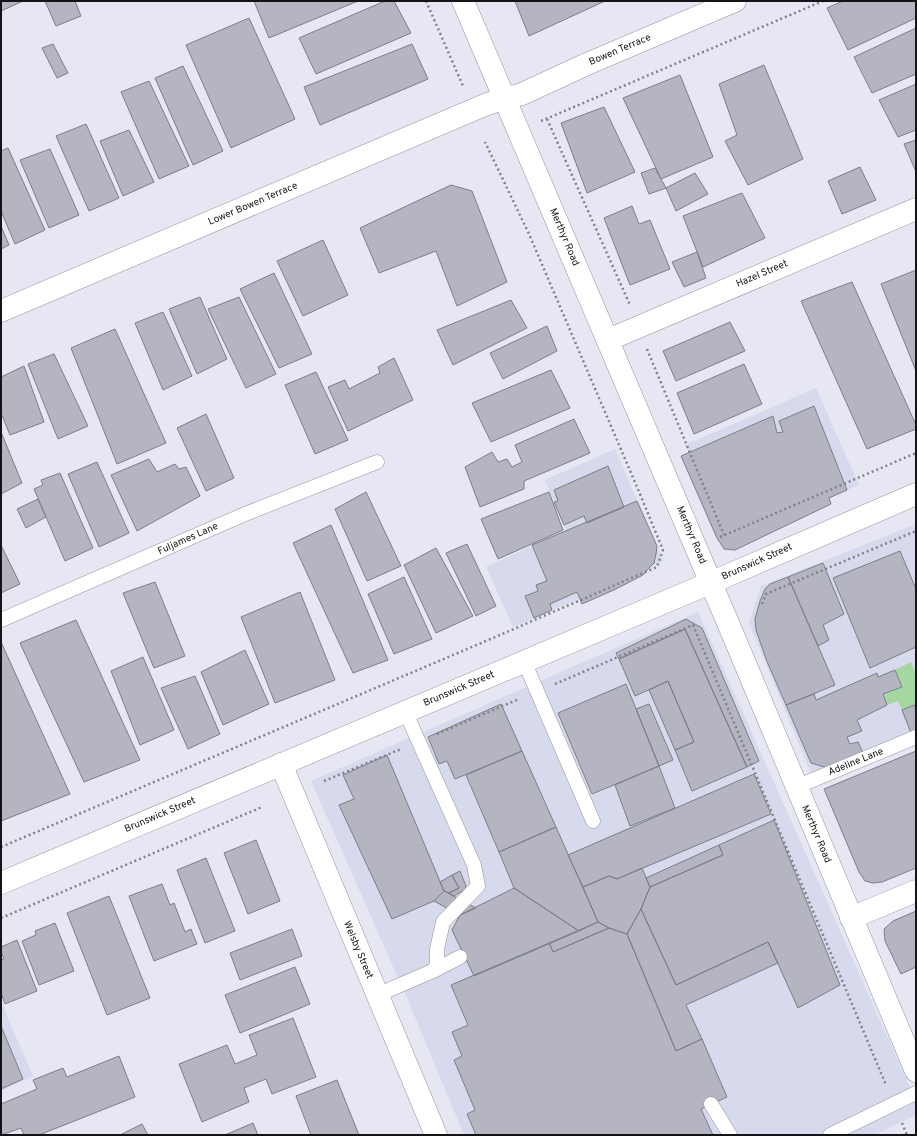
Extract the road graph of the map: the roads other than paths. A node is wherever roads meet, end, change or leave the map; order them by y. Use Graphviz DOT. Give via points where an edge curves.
graph roads {
  1 [pos="463,1"];
  2 [pos="735,1"];
  3 [pos="505,99"];
  4 [pos="916,209"];
  5 [pos="1,312"];
  6 [pos="608,340"];
  7 [pos="377,462"];
  8 [pos="916,494"];
  9 [pos="710,583"];
  10 [pos="1,620"];
  11 [pos="524,661"];
  12 [pos="405,711"];
  13 [pos="916,737"];
  14 [pos="281,764"];
  15 [pos="796,787"];
  16 [pos="593,822"];
  17 [pos="1,883"];
  18 [pos="916,891"];
  19 [pos="851,918"];
  20 [pos="460,957"];
  21 [pos="435,970"];
  22 [pos="377,995"];
  23 [pos="916,1071"];
  24 [pos="916,1093"];
  25 [pos="711,1104"];
  26 [pos="436,1135"];
  27 [pos="730,1135"];
  28 [pos="830,1135"];
  1 -- 3 [label="street, Merthyr Road"];
  2 -- 3 [label="street, Bowen Terrace" via="522,94"];
  3 -- 5 [label="street, Lower Bowen Terrace" via="487,104"];
  3 -- 6 [label="street, Merthyr Road"];
  4 -- 6 [label="street, Hazel Street"];
  6 -- 9 [label="street, Merthyr Road"];
  7 -- 10 [label="lane, Fuljames Lane" via="246,514"];
  8 -- 9 [label="street, Brunswick Street"];
  9 -- 11 [label="street, Brunswick Street"];
  9 -- 15 [label="street, Merthyr Road"];
  11 -- 12 [label="street, Brunswick Street"];
  11 -- 16 [label="lane"];
  12 -- 14 [label="street, Brunswick Street"];
  12 -- 21 [label="lane" via="474,865 478,886 444,922"];
  13 -- 15 [label="lane, Adeline Lane"];
  14 -- 17 [label="street, Brunswick Street"];
  14 -- 22 [label="street, Welsby Street"];
  15 -- 19 [label="street, Merthyr Road"];
  18 -- 19 [label="street"];
  19 -- 23 [label="street, Merthyr Road"];
  20 -- 21 [label="lane"];
  21 -- 22 [label="lane"];
  22 -- 26 [label="street, Welsby Street"];
  24 -- 28 [label="lane"];
  25 -- 27 [label="lane"];
}
